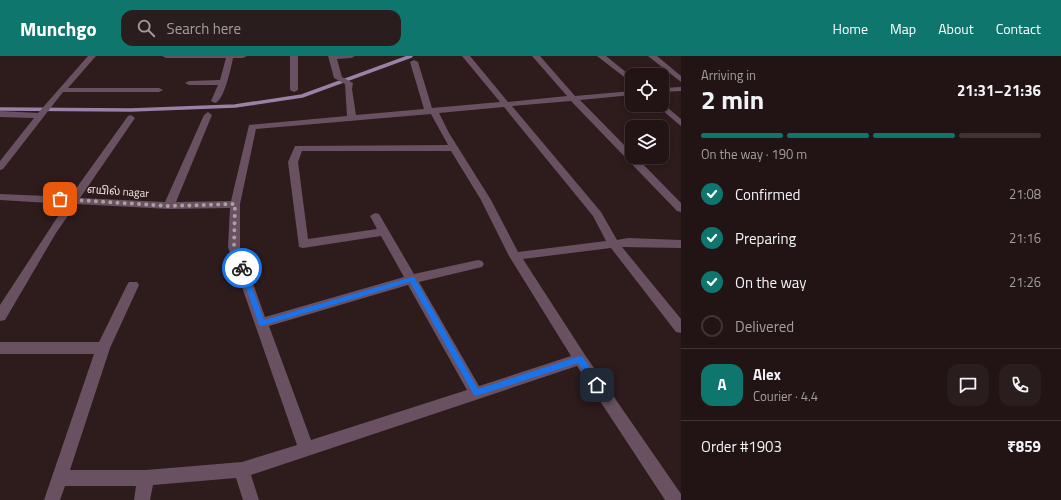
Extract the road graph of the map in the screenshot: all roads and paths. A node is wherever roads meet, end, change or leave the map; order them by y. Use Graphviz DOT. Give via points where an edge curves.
graph roads {
  1 [pos="92,56"];
  2 [pos="166,56"];
  3 [pos="230,56"];
  4 [pos="243,56"];
  5 [pos="294,56"];
  6 [pos="351,56"];
  7 [pos="466,56"];
  8 [pos="536,56"];
  9 [pos="601,56"];
  10 [pos="652,56"];
  11 [pos="332,57"];
  12 [pos="414,62"];
  13 [pos="625,75"];
  14 [pos="681,80"];
  15 [pos="223,82"];
  16 [pos="189,83"];
  17 [pos="681,89"];
  18 [pos="61,90"];
  19 [pos="159,90"];
  20 [pos="294,90"];
  21 [pos="669,90"];
  22 [pos="625,94"];
  23 [pos="574,99"];
  24 [pos="215,100"];
  25 [pos="506,105"];
  26 [pos="432,111"];
  27 [pos="668,112"];
  28 [pos="0,114"];
  29 [pos="208,115"];
  30 [pos="41,116"];
  31 [pos="131,118"];
  32 [pos="352,118"];
  33 [pos="681,123"];
  34 [pos="455,148"];
  35 [pos="4,156"];
  36 [pos="0,167"];
  37 [pos="0,197"];
  38 [pos="75,200"];
  39 [pos="235,204"];
  40 [pos="169,206"];
  41 [pos="681,209"];
  42 [pos="375,216"];
  43 [pos="384,232"];
  44 [pos="613,243"];
  45 [pos="681,244"];
  46 [pos="515,256"];
  47 [pos="478,264"];
  48 [pos="412,279"];
  49 [pos="133,285"];
  50 [pos="0,316"];
  51 [pos="261,323"];
  52 [pos="681,328"];
  53 [pos="0,348"];
  54 [pos="103,348"];
  55 [pos="580,360"];
  56 [pos="476,393"];
  57 [pos="306,448"];
  58 [pos="242,470"];
  59 [pos="60,478"];
  60 [pos="146,478"];
  61 [pos="52,500"];
  62 [pos="142,500"];
  63 [pos="251,500"];
  64 [pos="675,500"];
  1 -- 18 [label="street"];
  2 -- 3 [label="street"];
  3 -- 4 [label="street"];
  3 -- 15 [label="street"];
  5 -- 20 [label="street"];
  6 -- 11 [label="street"];
  7 -- 25 [label="street"];
  8 -- 23 [label="street"];
  9 -- 13 [label="street"];
  10 -- 14 [label="street"];
  11 -- 32 [label="street" via="338,78 350,83 348,89"];
  12 -- 26 [label="street"];
  15 -- 16 [label="street"];
  15 -- 24 [label="street"];
  17 -- 21 [label="street"];
  18 -- 19 [label="street"];
  18 -- 30 [label="street"];
  22 -- 23 [label="street"];
  23 -- 25 [label="street"];
  23 -- 41 [label="street"];
  25 -- 26 [label="street"];
  25 -- 44 [label="street" via="597,214"];
  26 -- 32 [label="street"];
  26 -- 34 [label="street"];
  27 -- 33 [label="street"];
  28 -- 30 [label="street"];
  29 -- 40 [label="street"];
  30 -- 35 [label="street"];
  31 -- 38 [label="street"];
  32 -- 39 [label="street" via="252,127"];
  34 -- 43 [label="street" via="298,148 293,162 302,244"];
  34 -- 46 [label="street"];
  35 -- 36 [label="street"];
  37 -- 38 [label="street, எயில் nagar"];
  38 -- 40 [label="street, எயில் nagar"];
  38 -- 50 [label="street" via="52,231"];
  39 -- 40 [label="street, எயில் nagar"];
  39 -- 51 [label="street" via="234,247"];
  42 -- 43 [label="street"];
  43 -- 48 [label="street"];
  44 -- 45 [label="street"];
  44 -- 46 [label="street"];
  44 -- 52 [label="street"];
  46 -- 55 [label="street"];
  47 -- 48 [label="street"];
  48 -- 51 [label="street"];
  48 -- 56 [label="street"];
  49 -- 54 [label="street"];
  51 -- 57 [label="street"];
  53 -- 54 [label="street"];
  54 -- 59 [label="street"];
  55 -- 56 [label="street"];
  55 -- 64 [label="street"];
  56 -- 57 [label="street"];
  57 -- 58 [label="street"];
  58 -- 60 [label="street"];
  58 -- 63 [label="street"];
  59 -- 60 [label="street"];
  59 -- 61 [label="street"];
  60 -- 62 [label="street"];
}
